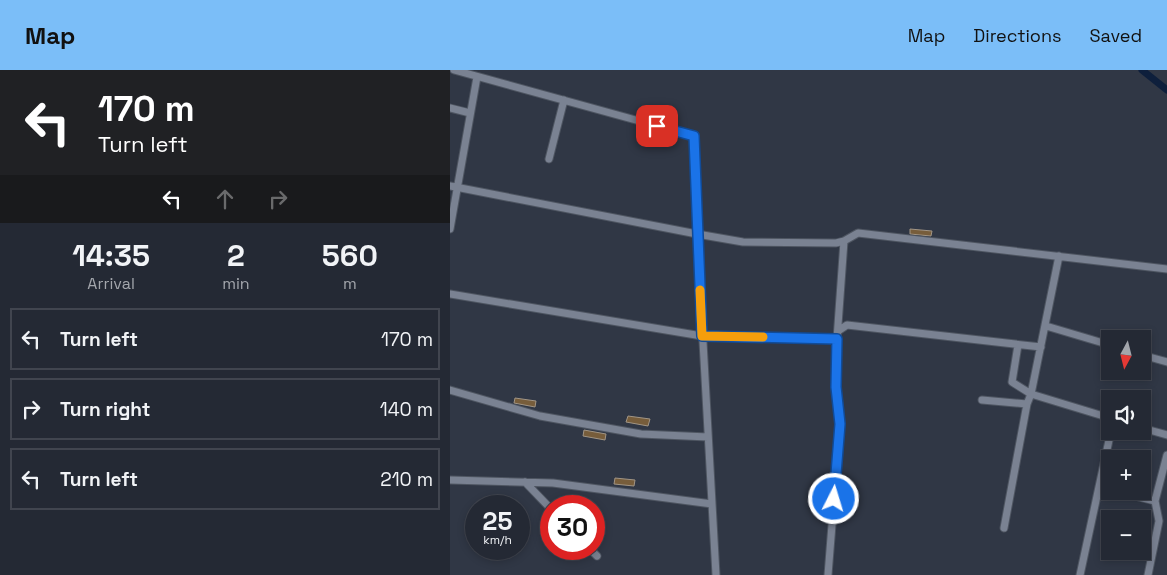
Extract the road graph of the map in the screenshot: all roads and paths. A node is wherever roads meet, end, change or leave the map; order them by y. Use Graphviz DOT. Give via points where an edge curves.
graph roads {
  1 [pos="454,70"];
  2 [pos="477,77"];
  3 [pos="564,100"];
  4 [pos="450,108"];
  5 [pos="470,113"];
  6 [pos="548,159"];
  7 [pos="453,187"];
  8 [pos="450,229"];
  9 [pos="697,234"];
  10 [pos="844,241"];
  11 [pos="1059,256"];
  12 [pos="1167,269"];
  13 [pos="450,294"];
  14 [pos="1046,326"];
  15 [pos="838,335"];
  16 [pos="702,336"];
  17 [pos="1101,343"];
  18 [pos="1018,345"];
  19 [pos="1041,347"];
  20 [pos="1151,358"];
  21 [pos="1167,362"];
  22 [pos="450,390"];
  23 [pos="1032,394"];
  24 [pos="982,400"];
  25 [pos="1027,404"];
  26 [pos="1101,415"];
  27 [pos="1151,431"];
  28 [pos="1167,435"];
  29 [pos="708,437"];
  30 [pos="1109,440"];
  31 [pos="1167,455"];
  32 [pos="450,480"];
  33 [pos="525,482"];
  34 [pos="1098,488"];
  35 [pos="1101,489"];
  36 [pos="540,498"];
  37 [pos="1151,500"];
  38 [pos="1155,501"];
  39 [pos="712,504"];
  40 [pos="1004,528"];
  41 [pos="716,575"];
  42 [pos="828,575"];
  43 [pos="1080,575"];
  44 [pos="1148,575"];
  1 -- 2 [label="street"];
  2 -- 3 [label="street"];
  2 -- 5 [label="street"];
  3 -- 6 [label="street"];
  3 -- 9 [label="street" via="694,136"];
  4 -- 5 [label="street"];
  5 -- 7 [label="street"];
  7 -- 8 [label="street"];
  7 -- 9 [label="street"];
  9 -- 10 [label="street" via="743,242"];
  9 -- 16 [label="street"];
  10 -- 11 [label="street" via="858,233"];
  10 -- 15 [label="street"];
  11 -- 12 [label="street"];
  11 -- 14 [label="street"];
  13 -- 16 [label="street"];
  14 -- 17 [label="street"];
  14 -- 19 [label="street"];
  15 -- 16 [label="street"];
  15 -- 18 [label="street" via="847,325"];
  15 -- 42 [label="street" via="836,387 840,424"];
  16 -- 29 [label="street"];
  18 -- 19 [label="street"];
  18 -- 23 [label="street" via="1012,382"];
  19 -- 23 [label="street"];
  20 -- 21 [label="street"];
  22 -- 29 [label="street" via="540,416 641,434"];
  23 -- 25 [label="street"];
  23 -- 26 [label="street"];
  24 -- 25 [label="street"];
  25 -- 40 [label="street"];
  27 -- 28 [label="street"];
  29 -- 39 [label="street"];
  30 -- 34 [label="street"];
  31 -- 38 [label="street"];
  32 -- 33 [label="street"];
  33 -- 36 [label="street"];
  33 -- 39 [label="street"];
  34 -- 35 [label="street"];
  34 -- 43 [label="street"];
  37 -- 38 [label="street"];
  38 -- 44 [label="street" via="1159,521"];
  39 -- 41 [label="street"];
}
